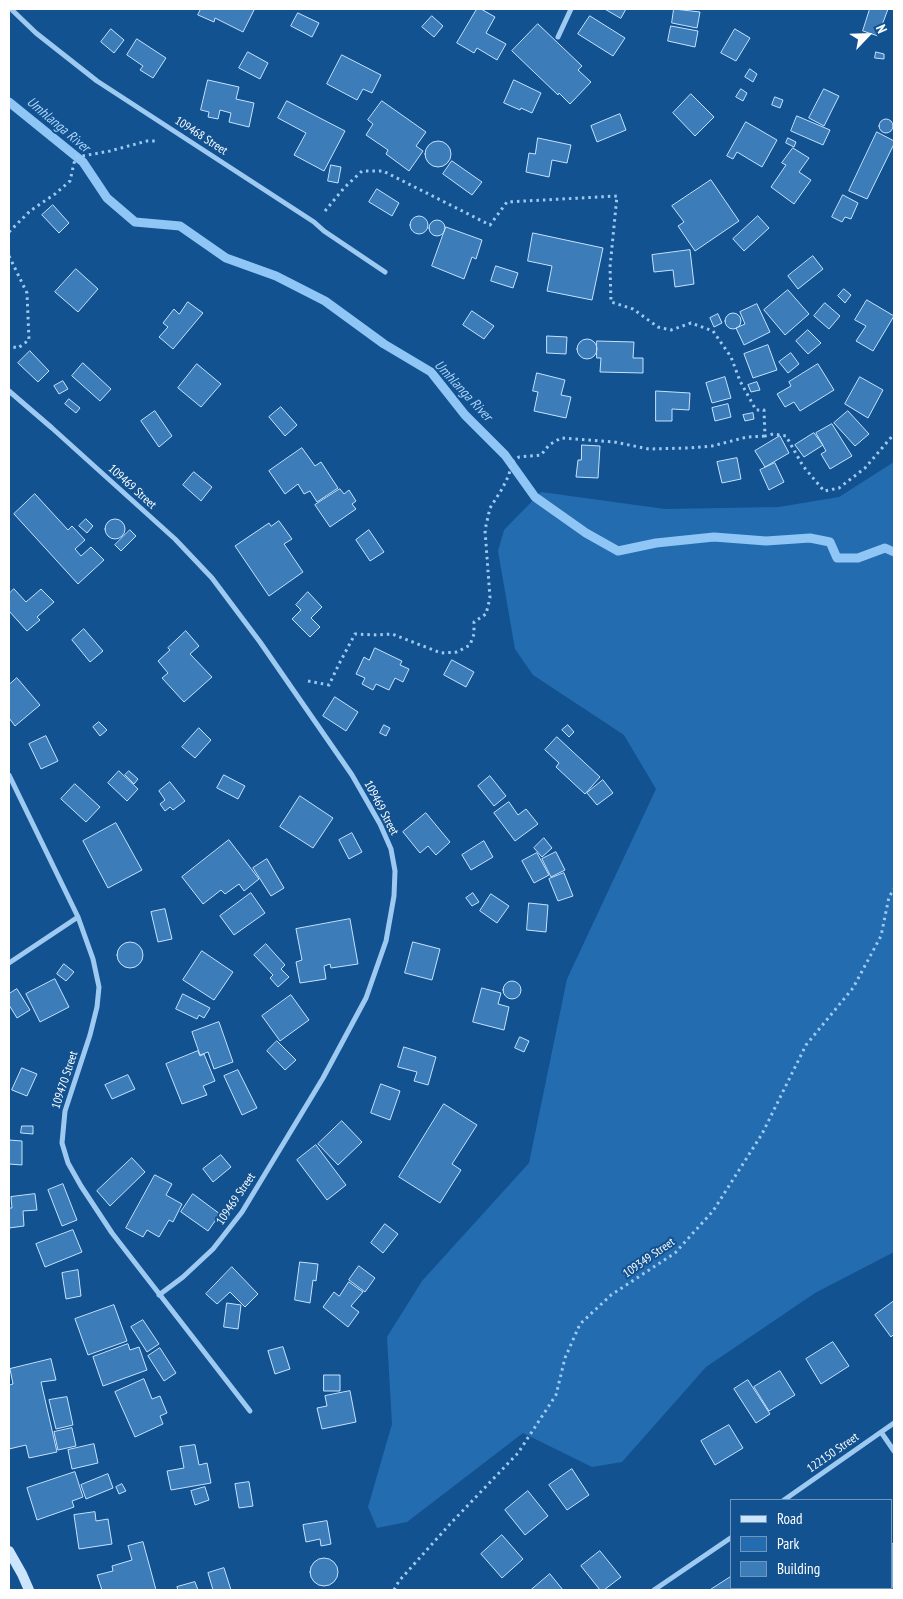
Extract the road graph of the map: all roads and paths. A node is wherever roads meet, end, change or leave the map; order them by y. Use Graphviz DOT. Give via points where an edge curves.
graph roads {
  1 [pos="11,9"];
  2 [pos="571,9"];
  3 [pos="558,36"];
  4 [pos="191,142"];
  5 [pos="314,222"];
  6 [pos="9,232"];
  7 [pos="9,256"];
  8 [pos="385,272"];
  9 [pos="9,346"];
  10 [pos="9,391"];
  11 [pos="894,434"];
  12 [pos="765,436"];
  13 [pos="290,685"];
  14 [pos="9,775"];
  15 [pos="894,889"];
  16 [pos="78,917"];
  17 [pos="9,963"];
  18 [pos="159,1295"];
  19 [pos="250,1410"];
  20 [pos="894,1423"];
  21 [pos="881,1432"];
  22 [pos="894,1451"];
  23 [pos="785,1499"];
  24 [pos="730,1538"];
  25 [pos="9,1551"];
  26 [pos="29,1590"];
  27 [pos="394,1590"];
  28 [pos="654,1590"];
  1 -- 4 [label="street, 109468 Street" via="97,81"];
  2 -- 3 [label="street"];
  4 -- 5 [label="street, 109468 Street"];
  4 -- 6 [label="path" via="147,141 77,157 70,181 30,211"];
  5 -- 8 [label="street, 109468 Street"];
  5 -- 12 [label="path" via="362,171 383,171 490,225 507,202 617,196 610,267 612,302 633,309 658,327 670,330 691,323 712,331 731,356 756,410 764,410"];
  7 -- 9 [label="path" via="27,293 29,340 18,348"];
  10 -- 13 [label="street, 109469 Street" via="198,563"];
  11 -- 12 [label="path" via="865,468 839,488 824,491 803,466 786,436"];
  12 -- 13 [label="path" via="746,437 712,446 665,449 561,438 541,455 518,457 511,463 502,489 490,508 486,530 490,598 486,614 474,622 470,645 457,652 441,653 392,634 355,634 330,685 304,681"];
  13 -- 18 [label="street, 109469 Street" via="352,775 391,849 395,871 394,896 386,941 366,998 323,1078 242,1212 213,1249"];
  14 -- 16 [label="street, 109470 Street"];
  15 -- 27 [label="path, 109349 Street" via="889,897 881,936 853,988 806,1045 762,1134 713,1211 675,1253 611,1295 580,1324 565,1358 556,1395 518,1453 398,1581"];
  16 -- 17 [label="street"];
  16 -- 18 [label="street, 109470 Street" via="99,988 90,1035 64,1112 62,1143 68,1163 81,1186"];
  18 -- 19 [label="street, 109470 Street"];
  20 -- 21 [label="street, 122150 Street"];
  21 -- 22 [label="street"];
  21 -- 23 [label="street, 122150 Street"];
  24 -- 28 [label="street"];
  25 -- 26 [label="street"];
}
